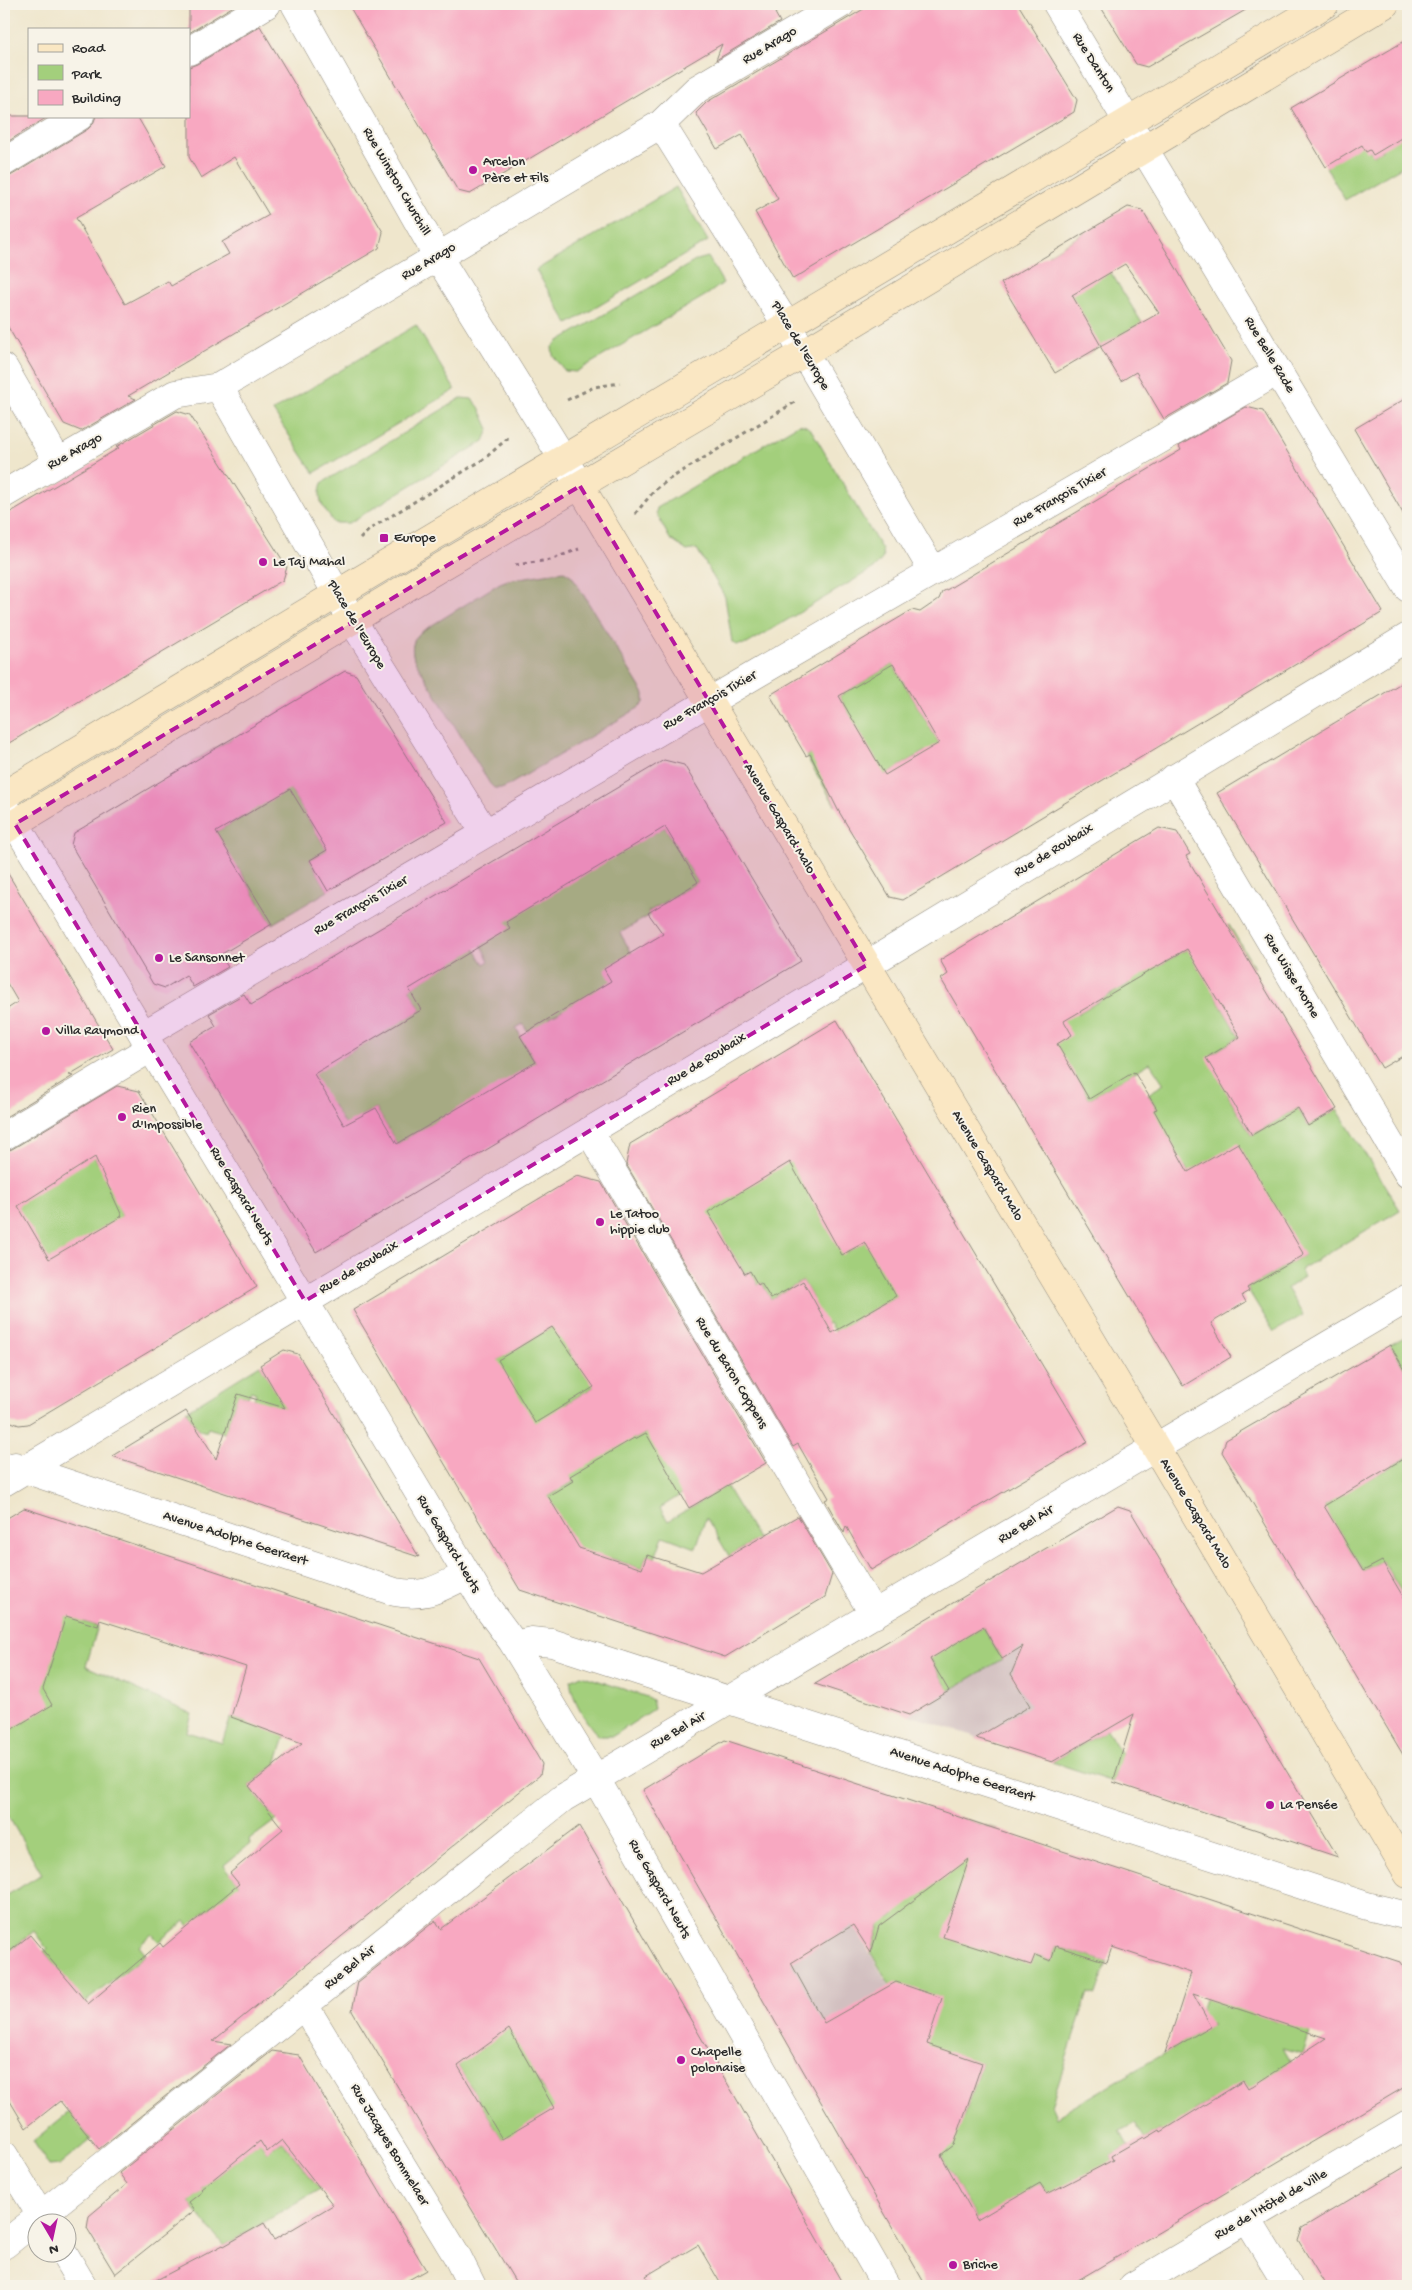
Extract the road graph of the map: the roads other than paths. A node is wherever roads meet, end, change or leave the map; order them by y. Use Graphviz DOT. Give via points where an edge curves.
graph roads {
  1 [pos="266,4"];
  2 [pos="295,4"];
  3 [pos="1057,4"];
  4 [pos="1325,4"];
  5 [pos="1386,4"];
  6 [pos="837,5"];
  7 [pos="190,50"];
  8 [pos="77,118"];
  9 [pos="1129,122"];
  10 [pos="661,124"];
  11 [pos="1145,149"];
  12 [pos="4,162"];
  13 [pos="438,257"];
  14 [pos="788,326"];
  15 [pos="804,352"];
  16 [pos="4,368"];
  17 [pos="1278,371"];
  18 [pos="219,387"];
  19 [pos="564,460"];
  20 [pos="58,462"];
  21 [pos="580,486"];
  22 [pos="4,494"];
  23 [pos="933,572"];
  24 [pos="1408,588"];
  25 [pos="337,594"];
  26 [pos="352,620"];
  27 [pos="1408,637"];
  28 [pos="709,702"];
  29 [pos="1174,778"];
  30 [pos="4,795"];
  31 [pos="7,819"];
  32 [pos="485,833"];
  33 [pos="866,965"];
  34 [pos="147,1041"];
  35 [pos="589,1131"];
  36 [pos="4,1136"];
  37 [pos="1408,1174"];
  38 [pos="1408,1298"];
  39 [pos="305,1301"];
  40 [pos="1156,1448"];
  41 [pos="11,1471"];
  42 [pos="466,1575"];
  43 [pos="874,1615"];
  44 [pos="514,1645"];
  45 [pos="731,1700"];
  46 [pos="596,1779"];
  47 [pos="1408,1874"];
  48 [pos="1408,1916"];
  49 [pos="304,2005"];
  50 [pos="1408,2124"];
  51 [pos="4,2155"];
  52 [pos="39,2212"];
  53 [pos="52,2212"];
  54 [pos="1247,2219"];
  55 [pos="28,2229"];
  56 [pos="4,2245"];
  57 [pos="69,2262"];
  58 [pos="83,2286"];
  59 [pos="472,2286"];
  60 [pos="886,2286"];
  61 [pos="1133,2286"];
  62 [pos="1288,2286"];
  1 -- 7 [label="street"];
  2 -- 13 [label="street, Rue Winston Churchill"];
  3 -- 9 [label="street, Rue Danton"];
  4 -- 9 [label="main road"];
  5 -- 11 [label="main road"];
  6 -- 10 [label="street, Rue Arago" via="697,89"];
  8 -- 12 [label="street"];
  9 -- 11 [label="street, Rue Belle Rade"];
  9 -- 14 [label="main road"];
  10 -- 13 [label="street, Rue Arago"];
  10 -- 14 [label="street, Place de l'Europe"];
  11 -- 15 [label="main road"];
  11 -- 17 [label="street, Rue Belle Rade"];
  13 -- 18 [label="street, Rue Arago"];
  13 -- 19 [label="street, Rue Winston Churchill"];
  14 -- 15 [label="street, Place de l'Europe"];
  14 -- 19 [label="main road"];
  15 -- 21 [label="main road"];
  15 -- 23 [label="street, Place de l'Europe"];
  16 -- 20 [label="street"];
  17 -- 23 [label="street, Rue François Tixier"];
  17 -- 24 [label="street, Rue Belle Rade"];
  18 -- 20 [label="street, Rue Arago" via="175,394"];
  18 -- 25 [label="street, Place de l'Europe"];
  19 -- 21 [label="street, Avenue Gaspard Malo"];
  19 -- 25 [label="main road"];
  20 -- 22 [label="street, Rue Arago"];
  21 -- 26 [label="main road"];
  21 -- 28 [label="main road, Avenue Gaspard Malo"];
  23 -- 28 [label="street, Rue François Tixier"];
  25 -- 26 [label="street, Place de l'Europe"];
  25 -- 30 [label="main road"];
  26 -- 31 [label="main road"];
  26 -- 32 [label="street, Place de l'Europe"];
  27 -- 29 [label="street, Rue de Roubaix"];
  28 -- 32 [label="street, Rue François Tixier"];
  28 -- 33 [label="main road, Avenue Gaspard Malo"];
  29 -- 33 [label="street, Rue de Roubaix"];
  29 -- 37 [label="street, Rue Wisse Morne"];
  31 -- 34 [label="street, Rue Gaspard Neuts"];
  32 -- 34 [label="street, Rue François Tixier"];
  33 -- 35 [label="street, Rue de Roubaix"];
  33 -- 40 [label="main road, Avenue Gaspard Malo"];
  34 -- 36 [label="street, Rue François Tixier"];
  34 -- 39 [label="street, Rue Gaspard Neuts"];
  35 -- 39 [label="street, Rue de Roubaix"];
  35 -- 43 [label="street, Rue du Baron Coppens"];
  38 -- 40 [label="street, Rue Bel Air"];
  39 -- 41 [label="street, Rue de Roubaix"];
  39 -- 42 [label="street, Rue Gaspard Neuts"];
  40 -- 43 [label="street, Rue Bel Air"];
  40 -- 47 [label="main road, Avenue Gaspard Malo"];
  41 -- 42 [label="street, Avenue Adolphe Geeraert" via="395,1592 426,1594"];
  42 -- 44 [label="street, Rue Gaspard Neuts"];
  43 -- 45 [label="street, Rue Bel Air"];
  44 -- 45 [label="street, Avenue Adolphe Geeraert" via="531,1641 552,1643"];
  44 -- 46 [label="street, Rue Gaspard Neuts"];
  45 -- 46 [label="street, Rue Bel Air"];
  45 -- 48 [label="street, Avenue Adolphe Geeraert" via="1367,1906"];
  46 -- 49 [label="street, Rue Bel Air" via="563,1798"];
  46 -- 60 [label="street, Rue Gaspard Neuts"];
  49 -- 53 [label="street, Rue Bel Air"];
  49 -- 59 [label="street, Rue Jacques Bommelaer" via="457,2256"];
  50 -- 54 [label="street, Rue de l'Hôtel de Ville"];
  51 -- 52 [label="street"];
  54 -- 61 [label="street, Rue de l'Hôtel de Ville"];
  54 -- 62 [label="street"];
  55 -- 56 [label="street, Rue Bel Air"];
  57 -- 58 [label="street"];
}
